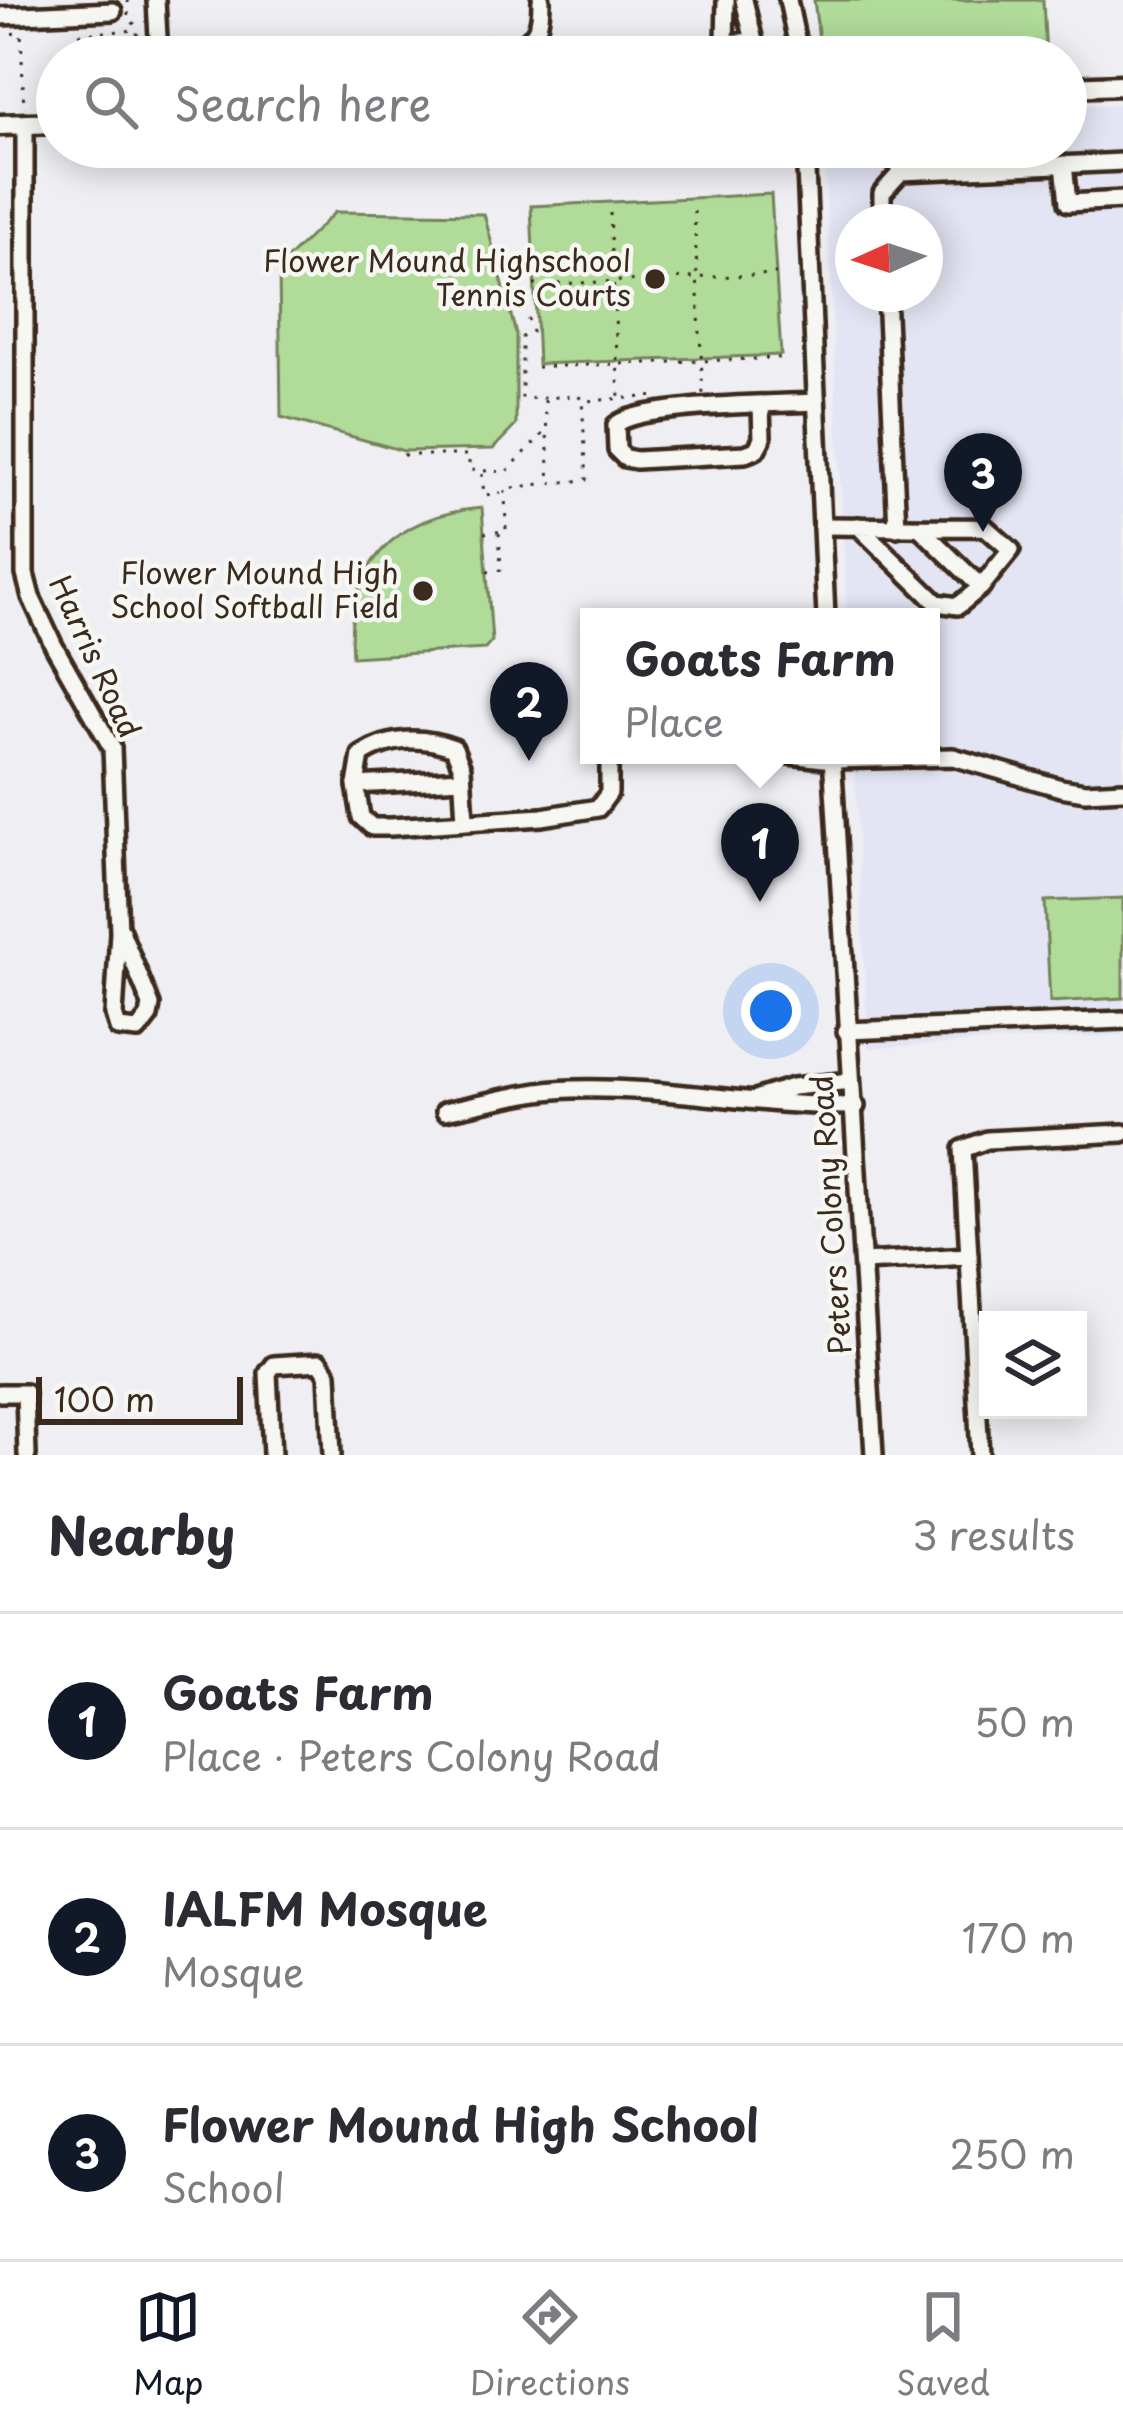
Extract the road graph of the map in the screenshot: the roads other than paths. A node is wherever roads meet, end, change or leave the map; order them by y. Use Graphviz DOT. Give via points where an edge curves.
graph roads {
  1 [pos="156,0"];
  2 [pos="541,0"];
  3 [pos="726,0"];
  4 [pos="744,0"];
  5 [pos="788,0"];
  6 [pos="113,11"];
  7 [pos="0,16"];
  8 [pos="158,36"];
  9 [pos="535,36"];
  10 [pos="725,36"];
  11 [pos="753,36"];
  12 [pos="796,36"];
  13 [pos="1123,85"];
  14 [pos="1087,86"];
  15 [pos="24,117"];
  16 [pos="36,119"];
  17 [pos="0,125"];
  18 [pos="1123,163"];
  19 [pos="1087,164"];
  20 [pos="806,168"];
  21 [pos="982,168"];
  22 [pos="1064,168"];
  23 [pos="1123,200"];
  24 [pos="882,204"];
  25 [pos="887,312"];
  26 [pos="816,402"];
  27 [pos="761,405"];
  28 [pos="822,526"];
  29 [pos="858,526"];
  30 [pos="897,528"];
  31 [pos="920,528"];
  32 [pos="981,587"];
  33 [pos="826,608"];
  34 [pos="940,758"];
  35 [pos="609,764"];
  36 [pos="833,764"];
  37 [pos="462,779"];
  38 [pos="356,785"];
  39 [pos="1123,790"];
  40 [pos="465,821"];
  41 [pos="118,926"];
  42 [pos="1123,1020"];
  43 [pos="846,1031"];
  44 [pos="850,1081"];
  45 [pos="758,1098"];
  46 [pos="856,1106"];
  47 [pos="445,1111"];
  48 [pos="1123,1133"];
  49 [pos="969,1256"];
  50 [pos="865,1262"];
  51 [pos="0,1393"];
  52 [pos="27,1455"];
  53 [pos="272,1455"];
  54 [pos="332,1455"];
  55 [pos="874,1455"];
  56 [pos="980,1455"];
  1 -- 8 [label="street"];
  2 -- 9 [label="street"];
  3 -- 10 [label="street"];
  4 -- 11 [label="street"];
  5 -- 12 [label="street"];
  6 -- 7 [label="street"];
  13 -- 14 [label="main road"];
  15 -- 16 [label="main road"];
  15 -- 17 [label="main road"];
  15 -- 41 [label="street, Harris Road" via="25,574 54,646 112,748"];
  18 -- 19 [label="street"];
  20 -- 26 [label="street"];
  21 -- 24 [label="street" via="901,172"];
  22 -- 23 [label="street" via="1068,203"];
  25 -- 30 [label="street"];
  26 -- 27 [label="street"];
  26 -- 28 [label="street"];
  27 -- 27 [label="street" via="624,417 616,425 617,450 637,460 745,454 762,439"];
  28 -- 29 [label="street"];
  28 -- 33 [label="street"];
  29 -- 30 [label="street"];
  29 -- 32 [label="street" via="937,603 958,606"];
  30 -- 31 [label="street"];
  31 -- 32 [label="street"];
  31 -- 32 [label="street" via="985,527 1012,550"];
  34 -- 39 [label="street" via="1061,788"];
  35 -- 40 [label="street" via="609,793 598,808"];
  36 -- 43 [label="street, Peters Colony Road"];
  37 -- 38 [label="street"];
  37 -- 38 [label="street" via="454,748 432,740 380,742 361,755"];
  37 -- 40 [label="street"];
  38 -- 40 [label="street" via="361,817 372,826"];
  41 -- 41 [label="street, Harris Road" via="151,1005 138,1030 118,1028 114,1015"];
  42 -- 43 [label="street"];
  43 -- 44 [label="street, Peters Colony Road"];
  44 -- 45 [label="street"];
  44 -- 46 [label="street, Peters Colony Road"];
  45 -- 46 [label="street" via="794,1107"];
  45 -- 47 [label="street" via="566,1089"];
  46 -- 50 [label="street, Peters Colony Road"];
  48 -- 49 [label="street" via="963,1148"];
  49 -- 50 [label="street"];
  49 -- 56 [label="street"];
  50 -- 55 [label="street, Peters Colony Road"];
  51 -- 52 [label="street" via="25,1393"];
  53 -- 54 [label="street" via="268,1372 320,1362 328,1374"];
}
